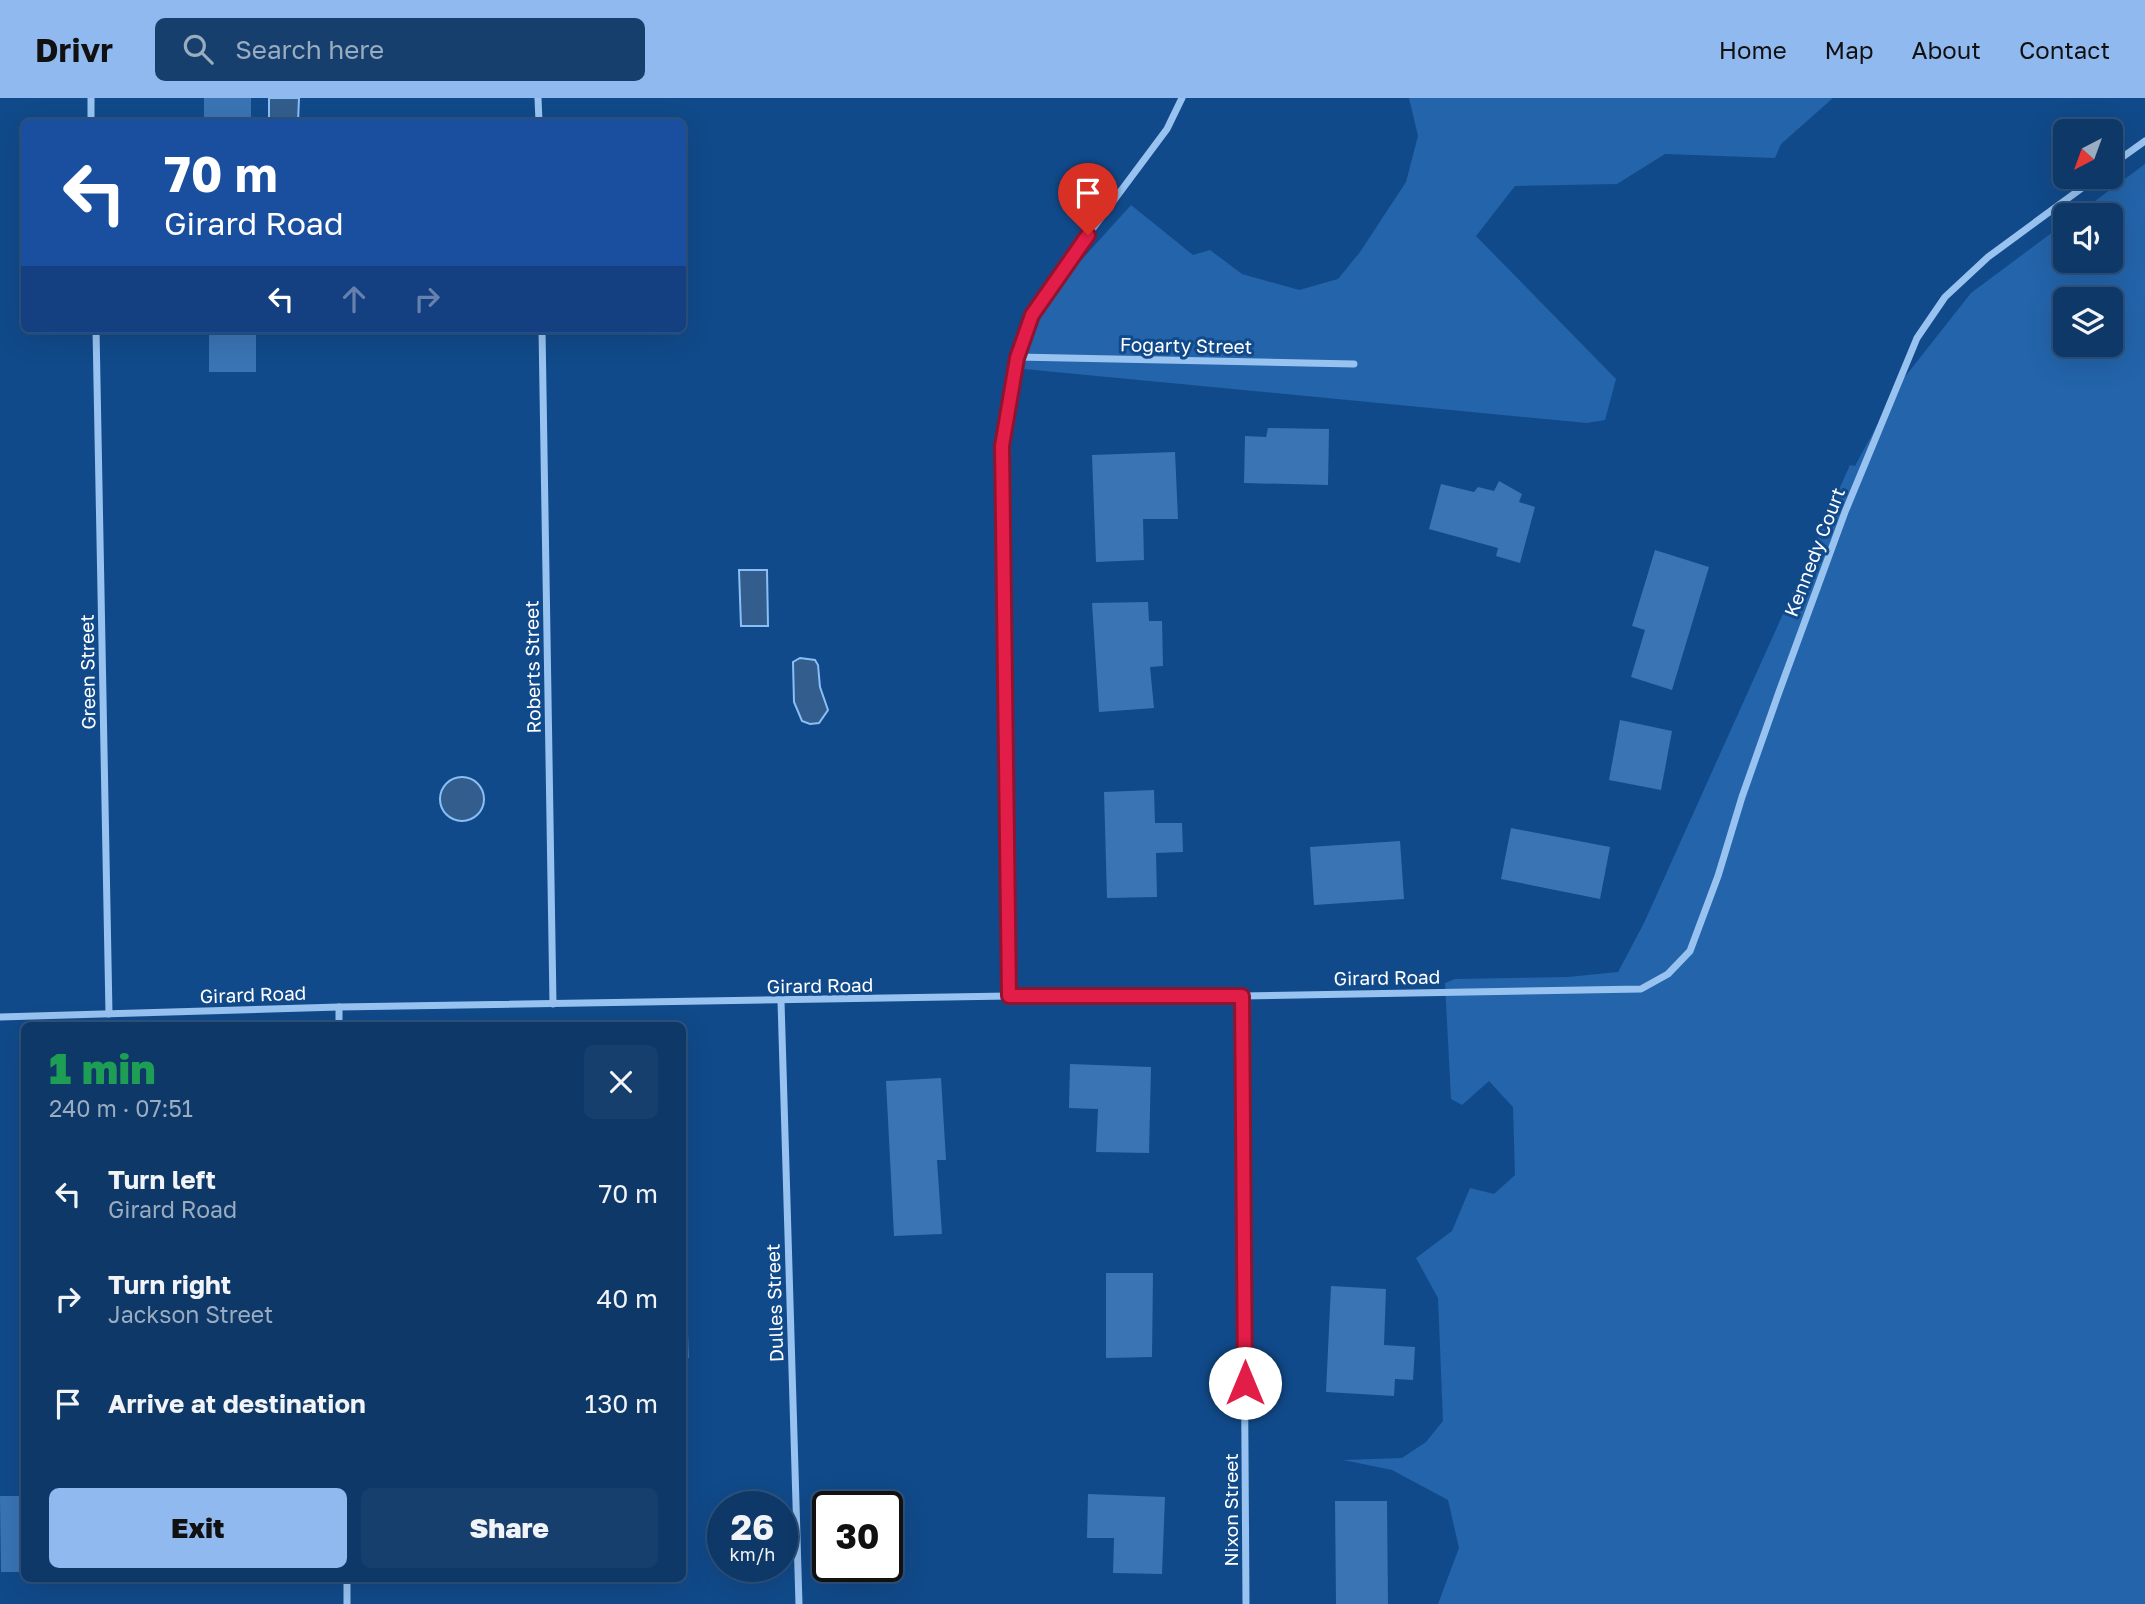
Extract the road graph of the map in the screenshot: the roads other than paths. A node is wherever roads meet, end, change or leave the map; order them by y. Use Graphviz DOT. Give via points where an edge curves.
graph roads {
  1 [pos="91,98"];
  2 [pos="538,98"];
  3 [pos="1182,98"];
  4 [pos="92,119"];
  5 [pos="538,119"];
  6 [pos="2145,141"];
  7 [pos="2123,157"];
  8 [pos="2080,189"];
  9 [pos="96,333"];
  10 [pos="542,333"];
  11 [pos="1017,358"];
  12 [pos="1354,364"];
  13 [pos="1641,989"];
  14 [pos="1009,996"];
  15 [pos="1242,996"];
  16 [pos="781,1001"];
  17 [pos="553,1004"];
  18 [pos="339,1007"];
  19 [pos="109,1014"];
  20 [pos="0,1017"];
  21 [pos="339,1022"];
  22 [pos="347,1582"];
  23 [pos="347,1604"];
  24 [pos="799,1604"];
  25 [pos="1246,1604"];
  1 -- 4 [label="street"];
  2 -- 5 [label="street"];
  3 -- 11 [label="street" via="1167,129 1032,315"];
  6 -- 7 [label="street"];
  8 -- 13 [label="street, Kennedy Court" via="1989,257 1945,297 1917,338 1779,692 1690,951 1668,974"];
  9 -- 19 [label="street, Green Street"];
  10 -- 17 [label="street, Roberts Street"];
  11 -- 12 [label="street, Fogarty Street"];
  11 -- 14 [label="street" via="1002,446"];
  13 -- 15 [label="street, Girard Road"];
  14 -- 15 [label="street, Girard Road"];
  14 -- 16 [label="street, Girard Road"];
  15 -- 25 [label="street, Nixon Street"];
  16 -- 17 [label="street, Girard Road"];
  16 -- 24 [label="street, Dulles Street"];
  17 -- 18 [label="street, Girard Road"];
  18 -- 19 [label="street, Girard Road"];
  18 -- 21 [label="street"];
  19 -- 20 [label="street, Girard Road"];
  22 -- 23 [label="street"];
}
